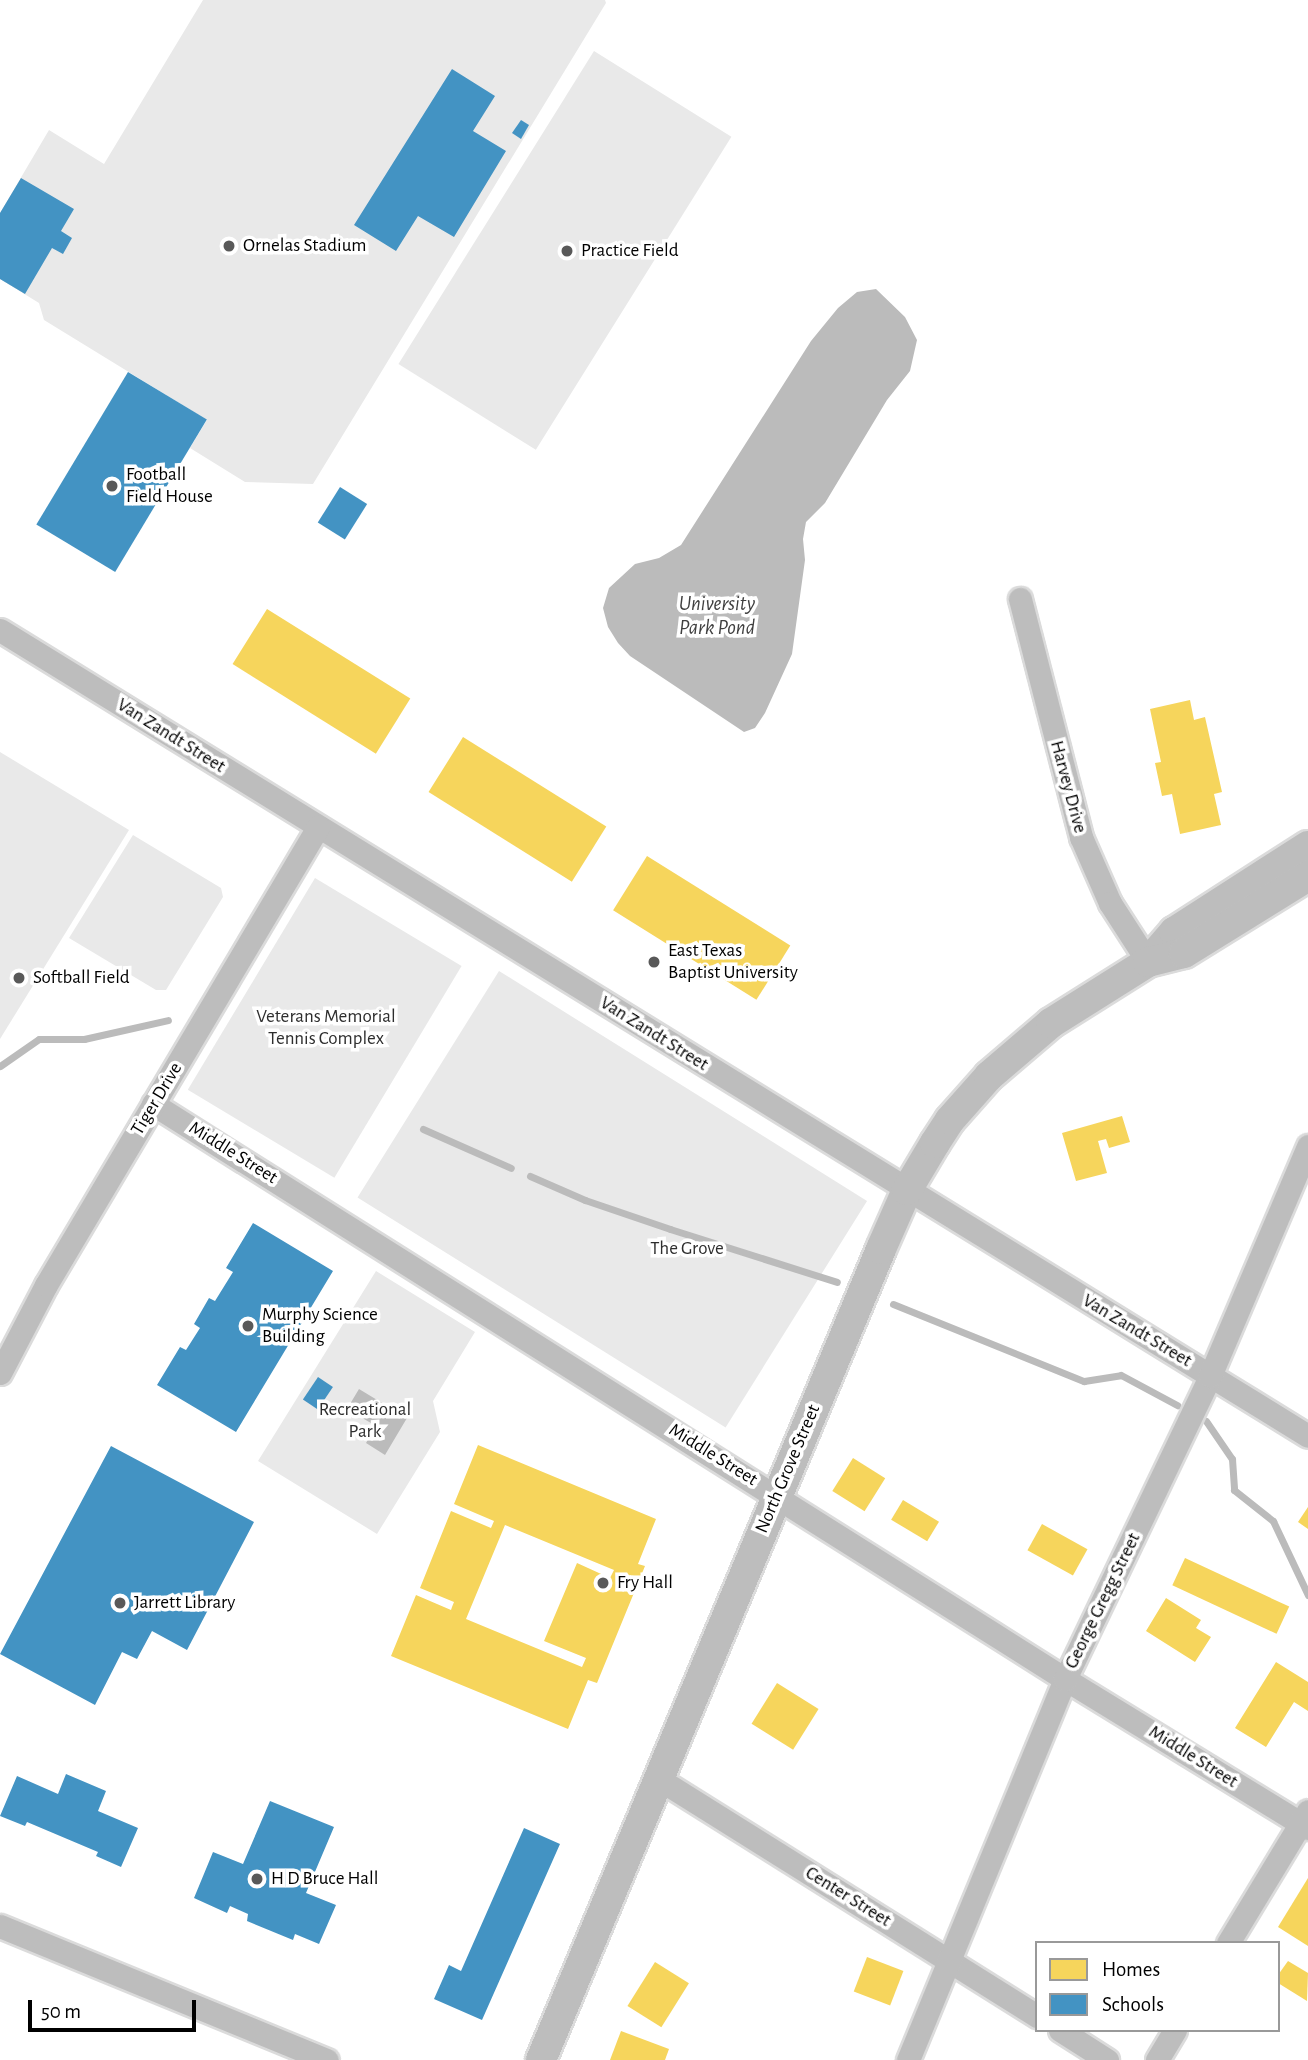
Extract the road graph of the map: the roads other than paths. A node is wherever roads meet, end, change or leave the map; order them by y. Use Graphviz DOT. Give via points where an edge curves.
graph roads {
  1 [pos="1020,599"];
  2 [pos="0,631"];
  3 [pos="318,827"];
  4 [pos="1308,846"];
  5 [pos="1308,876"];
  6 [pos="1147,962"];
  7 [pos="153,1104"];
  8 [pos="1308,1146"];
  9 [pos="906,1190"];
  10 [pos="0,1373"];
  11 [pos="1210,1376"];
  12 [pos="1308,1436"];
  13 [pos="778,1495"];
  14 [pos="1065,1679"];
  15 [pos="659,1779"];
  16 [pos="1305,1821"];
  17 [pos="0,1926"];
  18 [pos="1229,1941"];
  19 [pos="947,1959"];
  20 [pos="1035,2015"];
  21 [pos="1063,2032"];
  22 [pos="1174,2032"];
  23 [pos="327,2060"];
  24 [pos="541,2060"];
  25 [pos="908,2060"];
  26 [pos="1107,2060"];
  27 [pos="1157,2060"];
  1 -- 6 [label="street, Harvey Drive" via="1081,836 1110,903"];
  2 -- 3 [label="street, Van Zandt Street"];
  3 -- 7 [label="street, Tiger Drive"];
  3 -- 9 [label="street, Van Zandt Street"];
  4 -- 6 [label="main road, North Grove Street" via="1174,932"];
  5 -- 6 [label="main road, North Grove Street" via="1184,953"];
  6 -- 9 [label="main road, North Grove Street" via="1051,1023 1009,1057 950,1120"];
  7 -- 10 [label="street, Tiger Drive" via="46,1285"];
  7 -- 13 [label="street, Middle Street"];
  8 -- 11 [label="street, George Gregg Street"];
  9 -- 11 [label="street, Van Zandt Street"];
  9 -- 13 [label="main road, North Grove Street"];
  11 -- 12 [label="street, Van Zandt Street"];
  11 -- 14 [label="street, George Gregg Street"];
  13 -- 14 [label="street, Middle Street"];
  13 -- 15 [label="main road, North Grove Street"];
  14 -- 16 [label="street, Middle Street"];
  14 -- 19 [label="street, George Gregg Street"];
  15 -- 19 [label="street, Center Street"];
  15 -- 24 [label="main road, North Grove Street"];
  16 -- 18 [label="street"];
  17 -- 23 [label="street"];
  19 -- 20 [label="street, Center Street"];
  19 -- 25 [label="street, George Gregg Street"];
  21 -- 26 [label="street"];
  22 -- 27 [label="street"];
}
